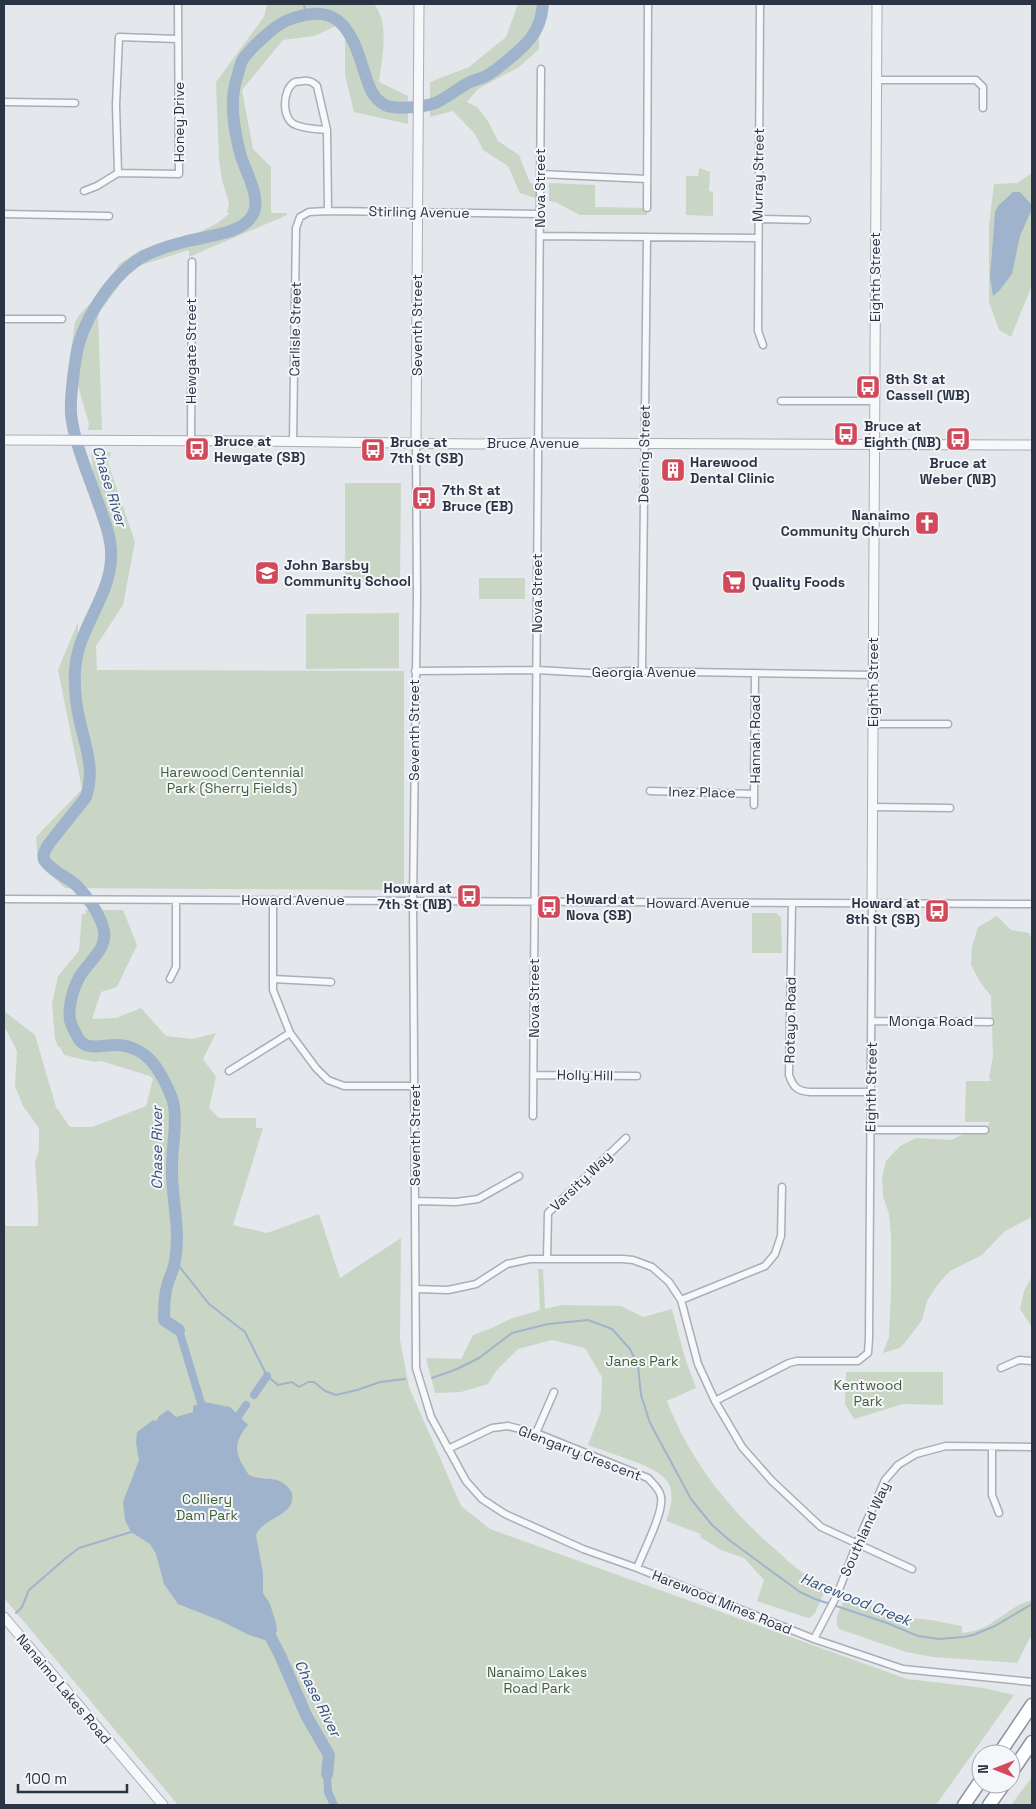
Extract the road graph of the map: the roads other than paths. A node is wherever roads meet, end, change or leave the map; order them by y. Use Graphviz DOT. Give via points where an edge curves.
graph roads {
  1 [pos="178,4"];
  2 [pos="419,4"];
  3 [pos="648,4"];
  4 [pos="760,4"];
  5 [pos="877,4"];
  6 [pos="178,39"];
  7 [pos="541,69"];
  8 [pos="877,80"];
  9 [pos="4,102"];
  10 [pos="75,103"];
  11 [pos="983,108"];
  12 [pos="326,130"];
  13 [pos="118,173"];
  14 [pos="540,174"];
  15 [pos="648,179"];
  16 [pos="84,191"];
  17 [pos="647,208"];
  18 [pos="328,211"];
  19 [pos="418,212"];
  20 [pos="4,214"];
  21 [pos="540,214"];
  22 [pos="109,216"];
  23 [pos="300,217"];
  24 [pos="758,219"];
  25 [pos="807,220"];
  26 [pos="540,236"];
  27 [pos="647,237"];
  28 [pos="757,238"];
  29 [pos="192,262"];
  30 [pos="4,319"];
  31 [pos="62,319"];
  32 [pos="763,345"];
  33 [pos="781,401"];
  34 [pos="874,401"];
  35 [pos="4,440"];
  36 [pos="191,441"];
  37 [pos="293,442"];
  38 [pos="416,442"];
  39 [pos="538,443"];
  40 [pos="644,443"];
  41 [pos="874,445"];
  42 [pos="1032,445"];
  43 [pos="537,670"];
  44 [pos="415,671"];
  45 [pos="642,672"];
  46 [pos="755,673"];
  47 [pos="873,675"];
  48 [pos="872,724"];
  49 [pos="948,724"];
  50 [pos="650,791"];
  51 [pos="754,794"];
  52 [pos="754,804"];
  53 [pos="872,807"];
  54 [pos="950,808"];
  55 [pos="4,899"];
  56 [pos="176,900"];
  57 [pos="273,900"];
  58 [pos="413,901"];
  59 [pos="535,902"];
  60 [pos="792,903"];
  61 [pos="872,904"];
  62 [pos="1032,904"];
  63 [pos="170,979"];
  64 [pos="273,979"];
  65 [pos="332,982"];
  66 [pos="872,1021"];
  67 [pos="990,1022"];
  68 [pos="290,1033"];
  69 [pos="229,1071"];
  70 [pos="534,1075"];
  71 [pos="637,1076"];
  72 [pos="414,1086"];
  73 [pos="872,1092"];
  74 [pos="533,1116"];
  75 [pos="870,1130"];
  76 [pos="985,1130"];
  77 [pos="626,1138"];
  78 [pos="519,1176"];
  79 [pos="782,1187"];
  80 [pos="415,1201"];
  81 [pos="547,1259"];
  82 [pos="416,1289"];
  83 [pos="681,1300"];
  84 [pos="1032,1360"];
  85 [pos="1001,1368"];
  86 [pos="554,1392"];
  87 [pos="715,1401"];
  88 [pos="536,1433"];
  89 [pos="992,1447"];
  90 [pos="1032,1447"];
  91 [pos="448,1450"];
  92 [pos="999,1513"];
  93 [pos="857,1543"];
  94 [pos="637,1568"];
  95 [pos="912,1569"];
  96 [pos="4,1617"];
  97 [pos="814,1639"];
  98 [pos="1032,1682"];
  99 [pos="1032,1705"];
  100 [pos="1032,1742"];
  101 [pos="1006,1744"];
  102 [pos="1021,1758"];
  103 [pos="971,1794"];
  104 [pos="997,1794"];
  105 [pos="163,1805"];
  106 [pos="964,1805"];
  107 [pos="989,1805"];
  1 -- 6 [label="street, Honey Drive"];
  2 -- 19 [label="street, Seventh Street"];
  3 -- 15 [label="street"];
  4 -- 24 [label="street, Murray Street"];
  5 -- 8 [label="street, Eighth Street"];
  6 -- 13 [label="street" via="119,37"];
  6 -- 13 [label="street, Honey Drive" via="179,174"];
  7 -- 14 [label="street, Nova Street"];
  8 -- 11 [label="street" via="976,80 983,87"];
  8 -- 34 [label="street, Eighth Street"];
  9 -- 10 [label="street"];
  12 -- 12 [label="street" via="317,86 307,81 296,82 285,98 286,117 295,125"];
  12 -- 18 [label="street"];
  13 -- 16 [label="street"];
  14 -- 15 [label="street"];
  14 -- 21 [label="street, Nova Street"];
  15 -- 17 [label="street"];
  18 -- 19 [label="street, Stirling Avenue"];
  18 -- 23 [label="street, Stirling Avenue" via="309,212"];
  19 -- 21 [label="street, Stirling Avenue"];
  19 -- 38 [label="street, Seventh Street"];
  20 -- 22 [label="street"];
  21 -- 26 [label="street, Nova Street"];
  23 -- 37 [label="street, Carlisle Street" via="296,228"];
  24 -- 25 [label="street"];
  24 -- 28 [label="street, Murray Street"];
  26 -- 27 [label="street"];
  26 -- 39 [label="street, Nova Street"];
  27 -- 28 [label="street"];
  27 -- 40 [label="street, Deering Street"];
  28 -- 32 [label="street, Murray Street" via="758,332"];
  29 -- 36 [label="street, Hewgate Street"];
  30 -- 31 [label="street"];
  33 -- 34 [label="street"];
  34 -- 41 [label="street, Eighth Street"];
  35 -- 36 [label="street, Bruce Avenue"];
  36 -- 37 [label="street, Bruce Avenue"];
  37 -- 38 [label="street, Bruce Avenue"];
  38 -- 39 [label="street, Bruce Avenue"];
  38 -- 44 [label="street, Seventh Street"];
  39 -- 40 [label="street, Bruce Avenue"];
  39 -- 43 [label="street, Nova Street"];
  40 -- 41 [label="street, Bruce Avenue"];
  40 -- 45 [label="street, Deering Street"];
  41 -- 42 [label="street, Bruce Avenue"];
  41 -- 47 [label="street, Eighth Street"];
  43 -- 44 [label="street, Georgia Avenue"];
  43 -- 45 [label="street, Georgia Avenue"];
  43 -- 59 [label="street, Nova Street"];
  44 -- 58 [label="street, Seventh Street"];
  45 -- 46 [label="street, Georgia Avenue"];
  46 -- 47 [label="street, Georgia Avenue"];
  46 -- 51 [label="street, Hannah Road"];
  47 -- 48 [label="street, Eighth Street"];
  48 -- 49 [label="street"];
  48 -- 53 [label="street, Eighth Street"];
  50 -- 51 [label="street, Inez Place"];
  51 -- 52 [label="street, Hannah Road"];
  53 -- 54 [label="street"];
  53 -- 61 [label="street, Eighth Street"];
  55 -- 56 [label="street, Howard Avenue"];
  56 -- 57 [label="street, Howard Avenue"];
  56 -- 63 [label="street" via="176,967"];
  57 -- 58 [label="street, Howard Avenue"];
  57 -- 64 [label="street"];
  58 -- 59 [label="street, Howard Avenue"];
  58 -- 72 [label="street, Seventh Street"];
  59 -- 60 [label="street, Howard Avenue"];
  59 -- 70 [label="street, Nova Street"];
  60 -- 61 [label="street, Howard Avenue"];
  60 -- 73 [label="street, Rotayo Road" via="789,1075 792,1083 801,1091"];
  61 -- 62 [label="street, Howard Avenue"];
  61 -- 66 [label="street, Eighth Street"];
  64 -- 65 [label="street"];
  64 -- 68 [label="street" via="273,990"];
  66 -- 67 [label="street, Monga Road"];
  66 -- 73 [label="street, Eighth Street"];
  68 -- 69 [label="street"];
  68 -- 72 [label="street" via="328,1080 344,1086"];
  70 -- 71 [label="street, Holly Hill"];
  70 -- 74 [label="street, Nova Street"];
  72 -- 80 [label="street, Seventh Street"];
  73 -- 75 [label="street, Eighth Street"];
  75 -- 76 [label="street"];
  75 -- 87 [label="street, Eighth Street" via="868,1353 858,1361 789,1363"];
  77 -- 81 [label="street, Varsity Way" via="548,1212"];
  78 -- 80 [label="street" via="478,1199"];
  79 -- 83 [label="street" via="781,1236 775,1254 765,1266"];
  80 -- 82 [label="street, Seventh Street"];
  81 -- 82 [label="street" via="507,1264 476,1284 448,1290"];
  81 -- 83 [label="street" via="633,1260 652,1267 669,1282"];
  82 -- 91 [label="street, Seventh Street" via="416,1368 431,1417"];
  83 -- 87 [label="street" via="698,1364"];
  84 -- 85 [label="street" via="1019,1360"];
  86 -- 88 [label="street"];
  87 -- 93 [label="street" via="742,1447 772,1481 821,1527"];
  88 -- 91 [label="street, Glengarry Crescent" via="508,1426 492,1428"];
  88 -- 94 [label="street, Glengarry Crescent" via="648,1478 657,1487 661,1509"];
  89 -- 90 [label="street, Southland Way"];
  89 -- 92 [label="street" via="992,1495"];
  89 -- 93 [label="street, Southland Way" via="946,1446 916,1454 898,1465 885,1480"];
  91 -- 94 [label="street, Harewood Mines Road" via="466,1481 482,1499 505,1514 583,1549"];
  93 -- 95 [label="street"];
  93 -- 97 [label="street, Southland Way" via="837,1594"];
  94 -- 97 [label="street, Harewood Mines Road"];
  96 -- 105 [label="street, Nanaimo Lakes Road"];
  97 -- 98 [label="street, Harewood Mines Road" via="903,1669"];
  99 -- 101 [label="highway"];
  100 -- 102 [label="highway"];
  103 -- 106 [label="highway"];
  104 -- 107 [label="highway"];
}
